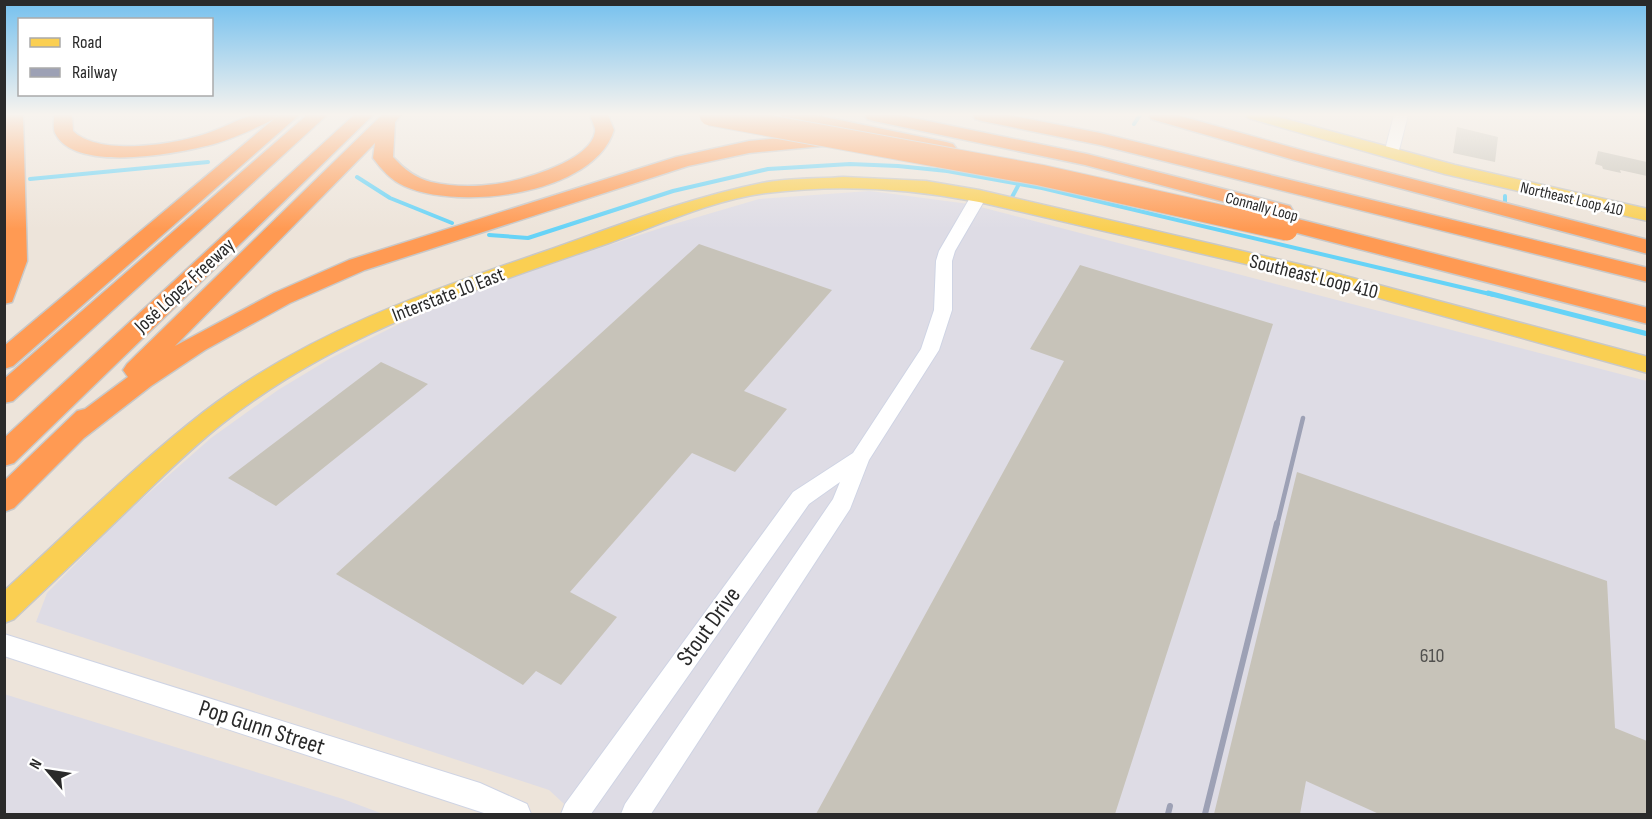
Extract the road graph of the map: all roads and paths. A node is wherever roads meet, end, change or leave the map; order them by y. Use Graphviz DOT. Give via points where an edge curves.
graph roads {
  1 [pos="15,153"];
  2 [pos="245,153"];
  3 [pos="275,153"];
  4 [pos="341,153"];
  5 [pos="346,153"];
  6 [pos="383,153"];
  7 [pos="591,153"];
  8 [pos="719,153"];
  9 [pos="921,153"];
  10 [pos="969,153"];
  11 [pos="1055,153"];
  12 [pos="1158,153"];
  13 [pos="1209,153"];
  14 [pos="1292,153"];
  15 [pos="1391,154"];
  16 [pos="979,196"];
  17 [pos="1370,205"];
  18 [pos="1647,216"];
  19 [pos="1647,247"];
  20 [pos="1647,275"];
  21 [pos="4,297"];
  22 [pos="1647,307"];
  23 [pos="1647,316"];
  24 [pos="1647,327"];
  25 [pos="4,360"];
  26 [pos="1647,365"];
  27 [pos="4,394"];
  28 [pos="74,431"];
  29 [pos="4,455"];
  30 [pos="860,458"];
  31 [pos="4,500"];
  32 [pos="4,610"];
  33 [pos="4,645"];
  34 [pos="517,814"];
  35 [pos="575,814"];
  36 [pos="635,814"];
  1 -- 21 [label="highway" via="16,261"];
  2 -- 25 [label="highway"];
  3 -- 27 [label="highway, José López Freeway"];
  4 -- 29 [label="highway, José López Freeway"];
  5 -- 28 [label="highway"];
  6 -- 7 [label="highway" via="398,175 417,184 449,190 495,190 529,184 561,172"];
  8 -- 28 [label="highway" via="683,161 357,265 282,298 196,344"];
  9 -- 24 [label="highway, Connally Loop, bridge" via="1041,175 1287,230"];
  10 -- 23 [label="highway" via="1305,227"];
  11 -- 22 [label="highway, Connally Loop"];
  12 -- 17 [label="highway, Connally Loop"];
  13 -- 17 [label="highway"];
  14 -- 19 [label="highway"];
  15 -- 18 [label="main road, Northeast Loop 410"];
  16 -- 26 [label="main road, Southeast Loop 410" via="1315,274"];
  16 -- 30 [label="street, Stout Drive" via="947,251 943,310 930,350"];
  16 -- 32 [label="main road, Interstate 10 East" via="886,183 764,188 706,202 432,297 290,365 214,417"];
  17 -- 20 [label="highway, Connally Loop"];
  28 -- 31 [label="highway"];
  30 -- 35 [label="street, Stout Drive" via="801,498"];
  30 -- 36 [label="street, Stout Drive" via="842,503"];
  33 -- 34 [label="street, Pop Gunn Street" via="480,797"];
}
